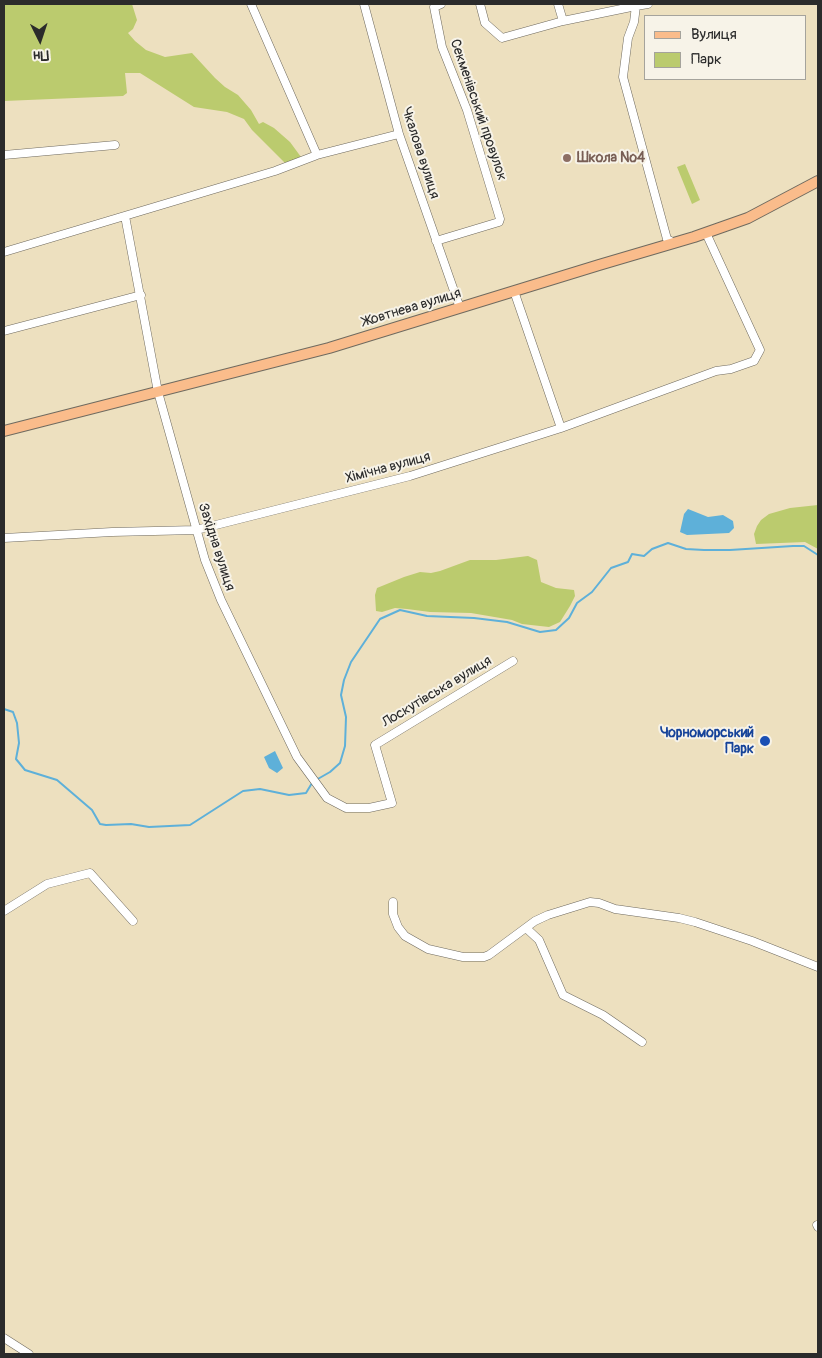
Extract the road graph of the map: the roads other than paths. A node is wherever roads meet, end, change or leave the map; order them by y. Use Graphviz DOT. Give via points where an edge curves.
graph roads {
  1 [pos="252,4"];
  2 [pos="364,4"];
  3 [pos="441,4"];
  4 [pos="480,4"];
  5 [pos="558,4"];
  6 [pos="648,4"];
  7 [pos="636,5"];
  8 [pos="563,21"];
  9 [pos="399,134"];
  10 [pos="116,145"];
  11 [pos="4,155"];
  12 [pos="316,155"];
  13 [pos="818,181"];
  14 [pos="125,216"];
  15 [pos="706,233"];
  16 [pos="436,241"];
  17 [pos="674,243"];
  18 [pos="4,252"];
  19 [pos="514,291"];
  20 [pos="141,295"];
  21 [pos="460,308"];
  22 [pos="4,331"];
  23 [pos="158,392"];
  24 [pos="562,428"];
  25 [pos="4,431"];
  26 [pos="196,530"];
  27 [pos="4,538"];
  28 [pos="514,661"];
  29 [pos="392,803"];
  30 [pos="393,902"];
  31 [pos="4,911"];
  32 [pos="133,921"];
  33 [pos="526,928"];
  34 [pos="818,967"];
  35 [pos="642,1042"];
  36 [pos="4,1338"];
  37 [pos="29,1354"];
  1 -- 12 [label="street"];
  2 -- 9 [label="street, Чкалова вулиця"];
  3 -- 16 [label="street, Секменівський провулок" via="434,7 442,47 467,110 500,219 499,222"];
  4 -- 8 [label="street" via="485,23 502,38"];
  5 -- 8 [label="street"];
  6 -- 7 [label="street"];
  7 -- 8 [label="street"];
  7 -- 17 [label="street" via="623,77 667,240"];
  9 -- 12 [label="street"];
  9 -- 16 [label="street, Чкалова вулиця"];
  10 -- 11 [label="street"];
  12 -- 14 [label="street" via="275,171"];
  13 -- 15 [label="main road, Жовтнева вулиця" via="748,218"];
  14 -- 18 [label="street"];
  14 -- 20 [label="street, Західна вулиця"];
  15 -- 17 [label="main road, Жовтнева вулиця"];
  15 -- 24 [label="street, Хімічна вулиця" via="760,350 754,360"];
  16 -- 21 [label="street, Чкалова вулиця"];
  17 -- 19 [label="main road, Жовтнева вулиця"];
  19 -- 21 [label="main road, Жовтнева вулиця"];
  19 -- 24 [label="street"];
  20 -- 22 [label="street"];
  20 -- 23 [label="street, Західна вулиця"];
  21 -- 23 [label="main road, Жовтнева вулиця" via="320,351"];
  23 -- 25 [label="main road, Жовтнева вулиця"];
  23 -- 26 [label="street, Західна вулиця"];
  24 -- 26 [label="street, Хімічна вулиця" via="410,476"];
  26 -- 27 [label="street, Хімічна вулиця"];
  26 -- 29 [label="street, Західна вулиця" via="221,600 297,757 327,798 346,808 370,808"];
  28 -- 29 [label="street, Лоскутівська вулиця" via="375,744"];
  30 -- 33 [label="street" via="398,927 405,936 428,948 462,957 489,955"];
  31 -- 32 [label="street" via="48,884 90,873"];
  33 -- 34 [label="street" via="548,915 594,902 695,922"];
  33 -- 35 [label="street" via="539,940 563,995 603,1015"];
  36 -- 37 [label="street"];
}
